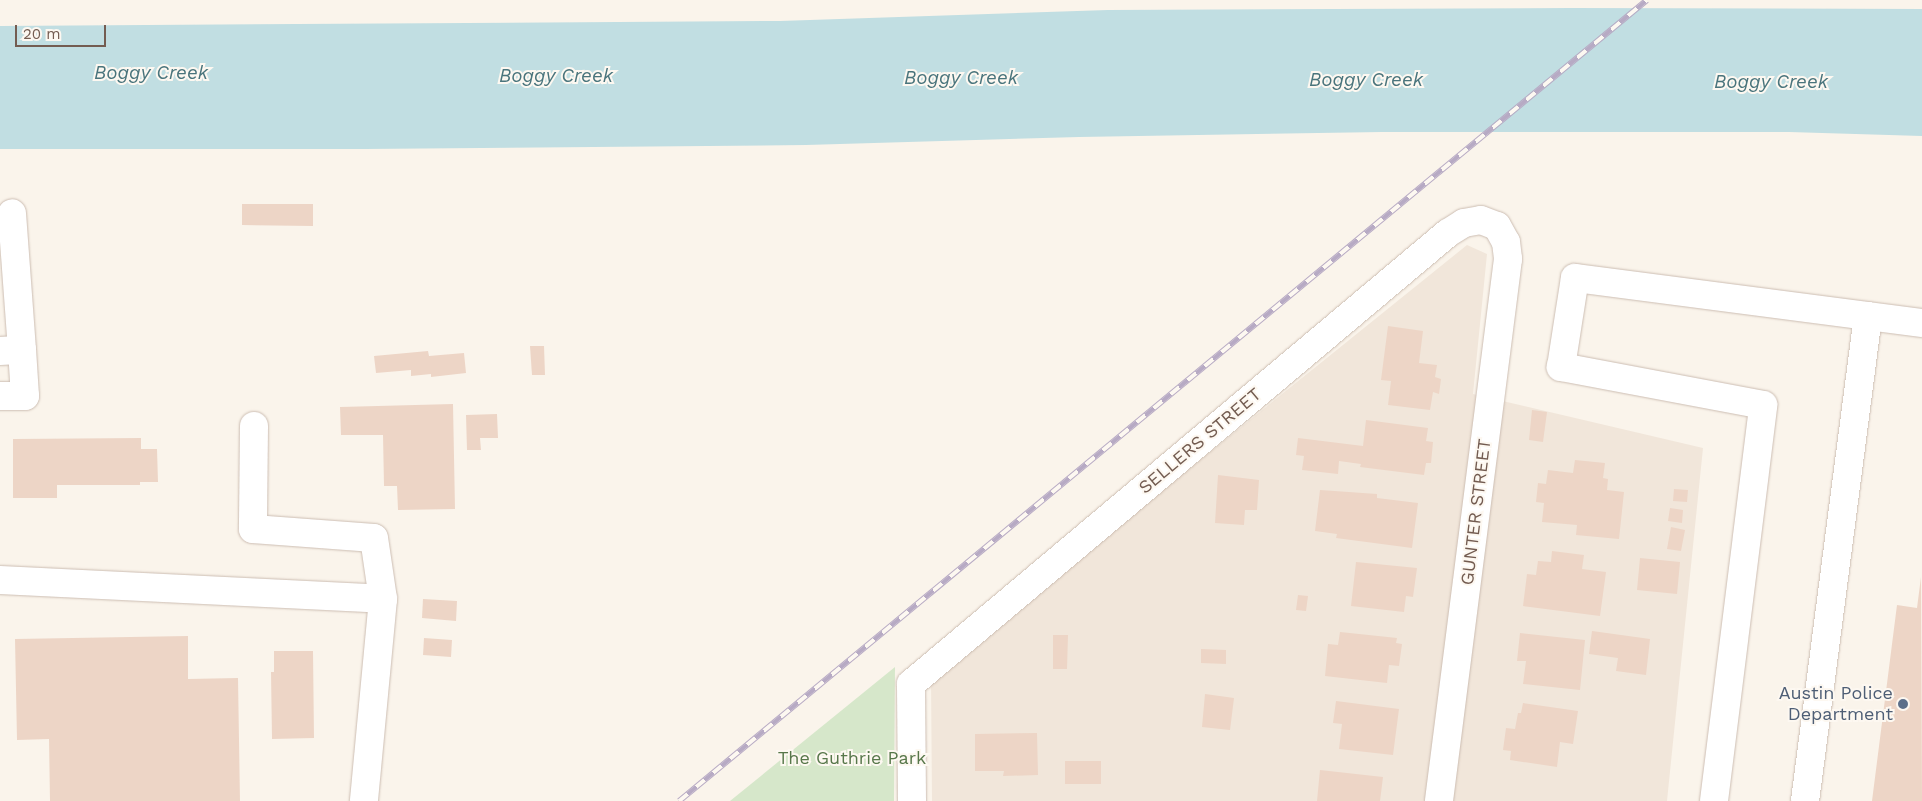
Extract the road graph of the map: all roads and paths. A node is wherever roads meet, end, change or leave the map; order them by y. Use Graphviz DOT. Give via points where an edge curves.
graph roads {
  1 [pos="12,212"];
  2 [pos="1497,226"];
  3 [pos="1868,316"];
  4 [pos="1922,323"];
  5 [pos="11,351"];
  6 [pos="0,396"];
  7 [pos="254,426"];
  8 [pos="0,580"];
  9 [pos="383,599"];
  10 [pos="364,801"];
  11 [pos="912,801"];
  12 [pos="1439,801"];
  13 [pos="1714,801"];
  14 [pos="1805,801"];
  1 -- 5 [label="street"];
  2 -- 11 [label="street, SELLERS STREET" via="1482,220 1464,223 1448,233 911,684"];
  2 -- 12 [label="street, GUNTER STREET" via="1506,242 1508,259"];
  3 -- 4 [label="street"];
  3 -- 13 [label="street" via="1575,278 1561,367 1763,405"];
  3 -- 14 [label="street"];
  5 -- 6 [label="street" via="24,396"];
  7 -- 9 [label="street" via="253,529 374,538"];
  8 -- 9 [label="street"];
  9 -- 10 [label="street"];
}
